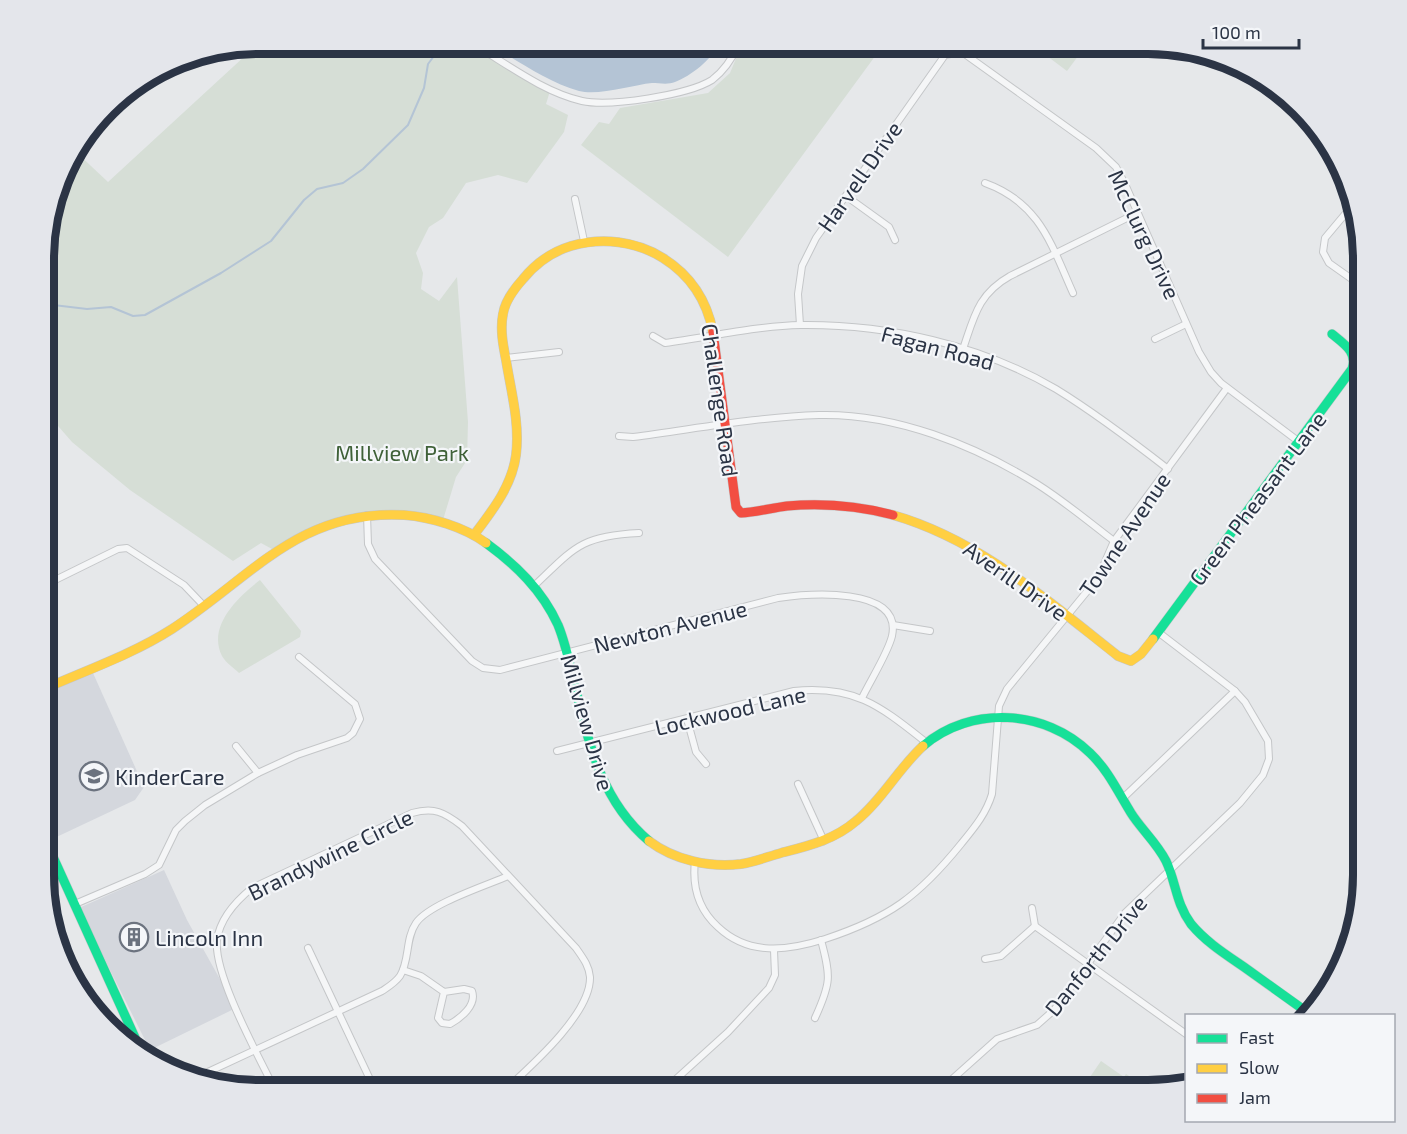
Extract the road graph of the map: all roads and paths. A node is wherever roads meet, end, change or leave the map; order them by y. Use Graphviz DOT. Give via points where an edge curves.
graph roads {
  1 [pos="491,54"];
  2 [pos="733,54"];
  3 [pos="951,54"];
  4 [pos="965,54"];
  5 [pos="986,183"];
  6 [pos="846,196"];
  7 [pos="575,199"];
  8 [pos="1347,212"];
  9 [pos="1137,213"];
  10 [pos="895,240"];
  11 [pos="584,241"];
  12 [pos="1055,254"];
  13 [pos="1353,279"];
  14 [pos="1073,293"];
  15 [pos="1186,324"];
  16 [pos="800,325"];
  17 [pos="1332,334"];
  18 [pos="653,336"];
  19 [pos="714,336"];
  20 [pos="1155,339"];
  21 [pos="963,349"];
  22 [pos="1353,351"];
  23 [pos="559,352"];
  24 [pos="506,358"];
  25 [pos="1353,367"];
  26 [pos="1227,388"];
  27 [pos="726,425"];
  28 [pos="619,436"];
  29 [pos="1299,441"];
  30 [pos="1168,469"];
  31 [pos="750,513"];
  32 [pos="367,515"];
  33 [pos="639,533"];
  34 [pos="474,535"];
  35 [pos="1114,541"];
  36 [pos="54,581"];
  37 [pos="535,585"];
  38 [pos="204,606"];
  39 [pos="1067,616"];
  40 [pos="892,625"];
  41 [pos="930,631"];
  42 [pos="1158,632"];
  43 [pos="567,652"];
  44 [pos="299,657"];
  45 [pos="1131,661"];
  46 [pos="54,684"];
  47 [pos="1235,691"];
  48 [pos="862,698"];
  49 [pos="998,717"];
  50 [pos="687,719"];
  51 [pos="591,743"];
  52 [pos="927,743"];
  53 [pos="236,746"];
  54 [pos="557,752"];
  55 [pos="706,764"];
  56 [pos="258,773"];
  57 [pos="798,784"];
  58 [pos="1123,798"];
  59 [pos="824,841"];
  60 [pos="54,859"];
  61 [pos="695,861"];
  62 [pos="1170,870"];
  63 [pos="508,876"];
  64 [pos="75,904"];
  65 [pos="1032,908"];
  66 [pos="1035,926"];
  67 [pos="821,940"];
  68 [pos="308,948"];
  69 [pos="774,950"];
  70 [pos="985,959"];
  71 [pos="1087,963"];
  72 [pos="403,970"];
  73 [pos="444,992"];
  74 [pos="1303,1009"];
  75 [pos="339,1012"];
  76 [pos="816,1018"];
  77 [pos="1185,1033"];
  78 [pos="135,1037"];
  79 [pos="256,1049"];
  80 [pos="206,1073"];
  81 [pos="270,1080"];
  82 [pos="370,1080"];
  83 [pos="515,1080"];
  84 [pos="675,1080"];
  85 [pos="951,1080"];
  1 -- 2 [label="street" via="559,93 584,101 630,101 688,90 711,80"];
  3 -- 6 [label="street, Harvell Drive" via="945,55"];
  4 -- 9 [label="street, McClurg Drive" via="1102,153 1121,175"];
  5 -- 12 [label="street" via="1003,190 1032,213"];
  6 -- 10 [label="street" via="889,227"];
  6 -- 16 [label="street, Harvell Drive" via="801,266"];
  7 -- 11 [label="street"];
  8 -- 13 [label="street" via="1325,238 1323,252 1329,263"];
  9 -- 12 [label="street"];
  9 -- 15 [label="street, McClurg Drive"];
  11 -- 19 [label="street, Challenge Road" via="627,243 645,248 675,266 698,291"];
  11 -- 24 [label="street, Challenge Road" via="558,250 531,268 510,294 502,319"];
  12 -- 14 [label="street"];
  12 -- 21 [label="street" via="992,288 975,312"];
  15 -- 20 [label="street"];
  15 -- 26 [label="street, McClurg Drive" via="1211,372"];
  16 -- 19 [label="street, Fagan Road"];
  16 -- 21 [label="street, Fagan Road" via="884,331"];
  17 -- 22 [label="street, Green Pheasant Lane"];
  18 -- 19 [label="street, Fagan Road" via="665,343"];
  19 -- 27 [label="street, Challenge Road"];
  21 -- 30 [label="street, Fagan Road" via="1008,365 1055,389"];
  23 -- 24 [label="street"];
  24 -- 34 [label="street, Challenge Road" via="517,453 509,482"];
  25 -- 29 [label="street, Green Pheasant Lane"];
  26 -- 29 [label="street, McClurg Drive"];
  26 -- 30 [label="street, Towne Avenue"];
  27 -- 28 [label="street"];
  27 -- 31 [label="street, Challenge Road" via="736,507 741,513"];
  27 -- 35 [label="street" via="821,415 876,420 936,434 989,456 1040,485"];
  29 -- 42 [label="street, Green Pheasant Lane"];
  30 -- 35 [label="street, Towne Avenue"];
  31 -- 39 [label="street, Averill Drive" via="832,505 914,520 993,559"];
  32 -- 34 [label="street, Millview Drive" via="423,517"];
  32 -- 38 [label="street, Millview Drive" via="324,525 297,538 248,570"];
  32 -- 43 [label="street, Newton Avenue" via="368,544 375,559 477,665 500,670"];
  33 -- 37 [label="street" via="605,535 582,544"];
  34 -- 37 [label="street, Millview Drive" via="508,558"];
  35 -- 39 [label="street, Towne Avenue" via="1098,578"];
  36 -- 38 [label="street" via="127,548 184,585"];
  37 -- 43 [label="street, Millview Drive" via="557,622"];
  38 -- 46 [label="street, Millview Drive" via="157,638"];
  39 -- 45 [label="street, Averill Drive" via="1118,656"];
  39 -- 49 [label="street, Towne Avenue" via="1007,689"];
  40 -- 41 [label="street"];
  40 -- 43 [label="street, Newton Avenue" via="886,611 870,601 798,595"];
  40 -- 48 [label="street" via="888,646"];
  42 -- 45 [label="street, Green Pheasant Lane"];
  42 -- 47 [label="street"];
  43 -- 51 [label="street, Millview Drive"];
  44 -- 56 [label="street" via="355,704 358,726 347,738"];
  47 -- 58 [label="street"];
  47 -- 62 [label="street, Danforth Drive" via="1269,741 1269,759 1263,775 1240,803"];
  48 -- 50 [label="street, Lockwood Lane" via="828,690 794,691"];
  48 -- 52 [label="street, Lockwood Lane" via="891,714"];
  49 -- 52 [label="street, Millview Drive" via="951,728"];
  49 -- 58 [label="street, Millview Drive" via="1032,721 1067,734 1098,761"];
  49 -- 67 [label="street, Towne Avenue" via="992,794 983,817 916,892 881,917"];
  50 -- 51 [label="street, Lockwood Lane"];
  50 -- 55 [label="street" via="696,752"];
  51 -- 54 [label="street, Lockwood Lane"];
  51 -- 61 [label="street, Millview Drive" via="606,792 623,818 654,844"];
  52 -- 59 [label="street, Millview Drive" via="862,815"];
  53 -- 56 [label="street"];
  56 -- 64 [label="street" via="185,820 159,865"];
  57 -- 59 [label="street"];
  58 -- 62 [label="street, Millview Drive"];
  59 -- 61 [label="street, Millview Drive" via="738,864"];
  60 -- 64 [label="street"];
  61 -- 69 [label="street, Towne Avenue" via="693,882 699,903 711,921 740,943"];
  62 -- 71 [label="street, Danforth Drive" via="1125,913"];
  62 -- 74 [label="street, Millview Drive" via="1181,908 1198,932"];
  63 -- 72 [label="street" via="421,916 410,934"];
  63 -- 79 [label="street, Brandywine Circle" via="451,818 426,809 252,888 229,912 217,943 221,970"];
  63 -- 83 [label="street, Brandywine Circle" via="576,948 590,978 580,1005 557,1040"];
  64 -- 78 [label="street"];
  65 -- 66 [label="street"];
  66 -- 70 [label="street" via="1001,956"];
  66 -- 71 [label="street"];
  67 -- 69 [label="street, Towne Avenue"];
  67 -- 76 [label="street" via="829,980"];
  68 -- 75 [label="street"];
  69 -- 84 [label="street" via="775,975 769,988"];
  71 -- 77 [label="street"];
  71 -- 85 [label="street, Danforth Drive" via="1054,1010 1037,1025 997,1039"];
  72 -- 73 [label="street" via="421,976"];
  72 -- 75 [label="street" via="382,991"];
  73 -- 73 [label="street" via="438,1018 450,1024 470,1007 473,993 464,989"];
  75 -- 79 [label="street"];
  75 -- 82 [label="street"];
  79 -- 80 [label="street"];
  79 -- 81 [label="street, Brandywine Circle"];
}
